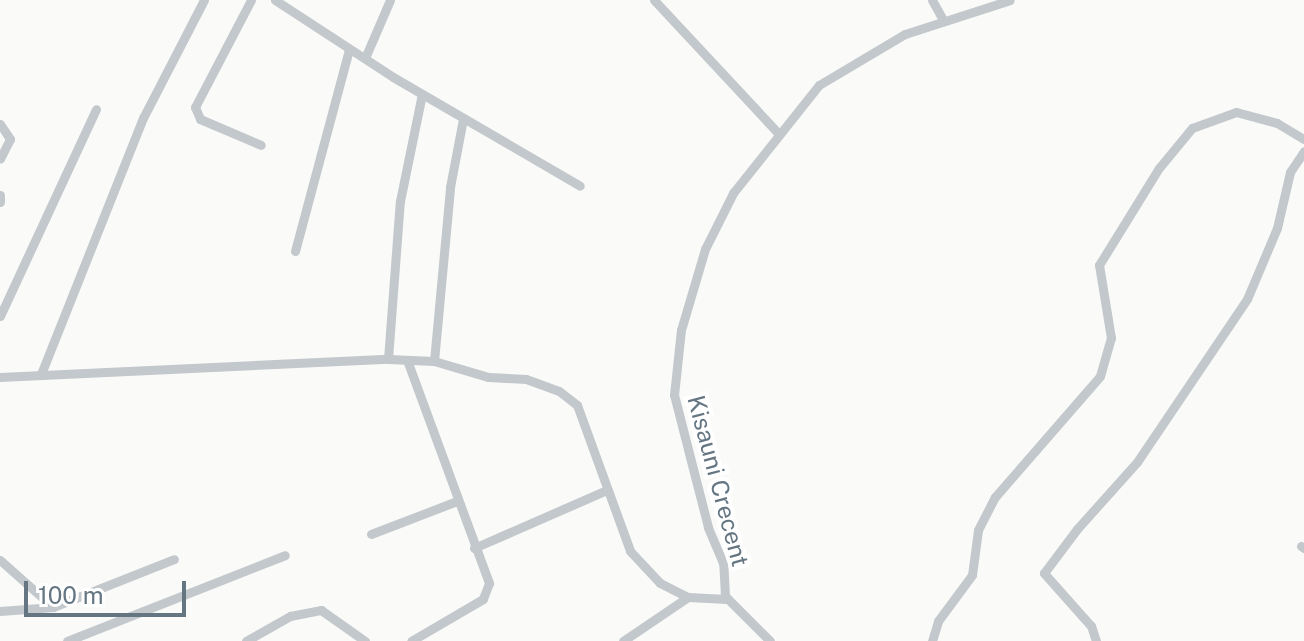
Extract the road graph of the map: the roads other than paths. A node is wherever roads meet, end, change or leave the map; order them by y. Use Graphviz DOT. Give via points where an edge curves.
graph roads {
  1 [pos="204,0"];
  2 [pos="251,0"];
  3 [pos="275,0"];
  4 [pos="390,0"];
  5 [pos="654,0"];
  6 [pos="932,0"];
  7 [pos="1010,0"];
  8 [pos="943,20"];
  9 [pos="349,49"];
  10 [pos="365,58"];
  11 [pos="422,94"];
  12 [pos="96,109"];
  13 [pos="463,119"];
  14 [pos="0,124"];
  15 [pos="778,133"];
  16 [pos="1304,139"];
  17 [pos="261,145"];
  18 [pos="1304,151"];
  19 [pos="0,159"];
  20 [pos="580,186"];
  21 [pos="0,195"];
  22 [pos="0,202"];
  23 [pos="295,251"];
  24 [pos="0,316"];
  25 [pos="388,359"];
  26 [pos="407,360"];
  27 [pos="434,361"];
  28 [pos="41,374"];
  29 [pos="0,377"];
  30 [pos="607,490"];
  31 [pos="457,501"];
  32 [pos="371,534"];
  33 [pos="474,548"];
  34 [pos="285,555"];
  35 [pos="174,559"];
  36 [pos="0,560"];
  37 [pos="688,597"];
  38 [pos="727,599"];
  39 [pos="53,607"];
  40 [pos="0,611"];
  41 [pos="67,641"];
  42 [pos="246,641"];
  43 [pos="365,641"];
  44 [pos="411,641"];
  45 [pos="623,641"];
  46 [pos="770,641"];
  47 [pos="932,641"];
  48 [pos="1096,641"];
  1 -- 28 [label="street" via="143,118"];
  2 -- 17 [label="street" via="195,107 200,119"];
  3 -- 9 [label="street"];
  4 -- 10 [label="street"];
  5 -- 15 [label="street"];
  6 -- 8 [label="street"];
  7 -- 8 [label="street, Kisauni Crecent"];
  8 -- 15 [label="street, Kisauni Crecent" via="905,34 836,72"];
  9 -- 10 [label="street"];
  9 -- 23 [label="street"];
  10 -- 11 [label="street"];
  11 -- 13 [label="street"];
  11 -- 25 [label="street" via="400,201"];
  12 -- 24 [label="street"];
  13 -- 20 [label="street"];
  13 -- 27 [label="street" via="450,187"];
  14 -- 19 [label="street" via="10,139"];
  15 -- 38 [label="street, Kisauni Crecent" via="733,193 710,237 683,321 674,371 682,435 723,563"];
  16 -- 47 [label="street" via="1277,123 1236,112 1192,128 1167,156 1099,265 1111,338 1100,376 995,497 978,530 972,575 938,621"];
  18 -- 48 [label="street" via="1290,172 1273,241 1247,299 1137,462 1084,519 1044,573 1091,626"];
  21 -- 22 [label="street"];
  25 -- 26 [label="street"];
  25 -- 28 [label="street"];
  26 -- 27 [label="street"];
  26 -- 31 [label="street"];
  27 -- 30 [label="street" via="488,377 526,379 570,398 584,416"];
  28 -- 29 [label="street"];
  30 -- 33 [label="street"];
  30 -- 37 [label="street" via="624,541 640,565 671,591"];
  31 -- 32 [label="street"];
  31 -- 33 [label="street"];
  33 -- 44 [label="street" via="488,592"];
  34 -- 41 [label="street"];
  35 -- 39 [label="street"];
  36 -- 39 [label="street"];
  37 -- 38 [label="street"];
  37 -- 45 [label="street"];
  38 -- 46 [label="street, Kisauni Crecent"];
  39 -- 40 [label="street"];
  42 -- 43 [label="street" via="290,616 321,610"];
}
